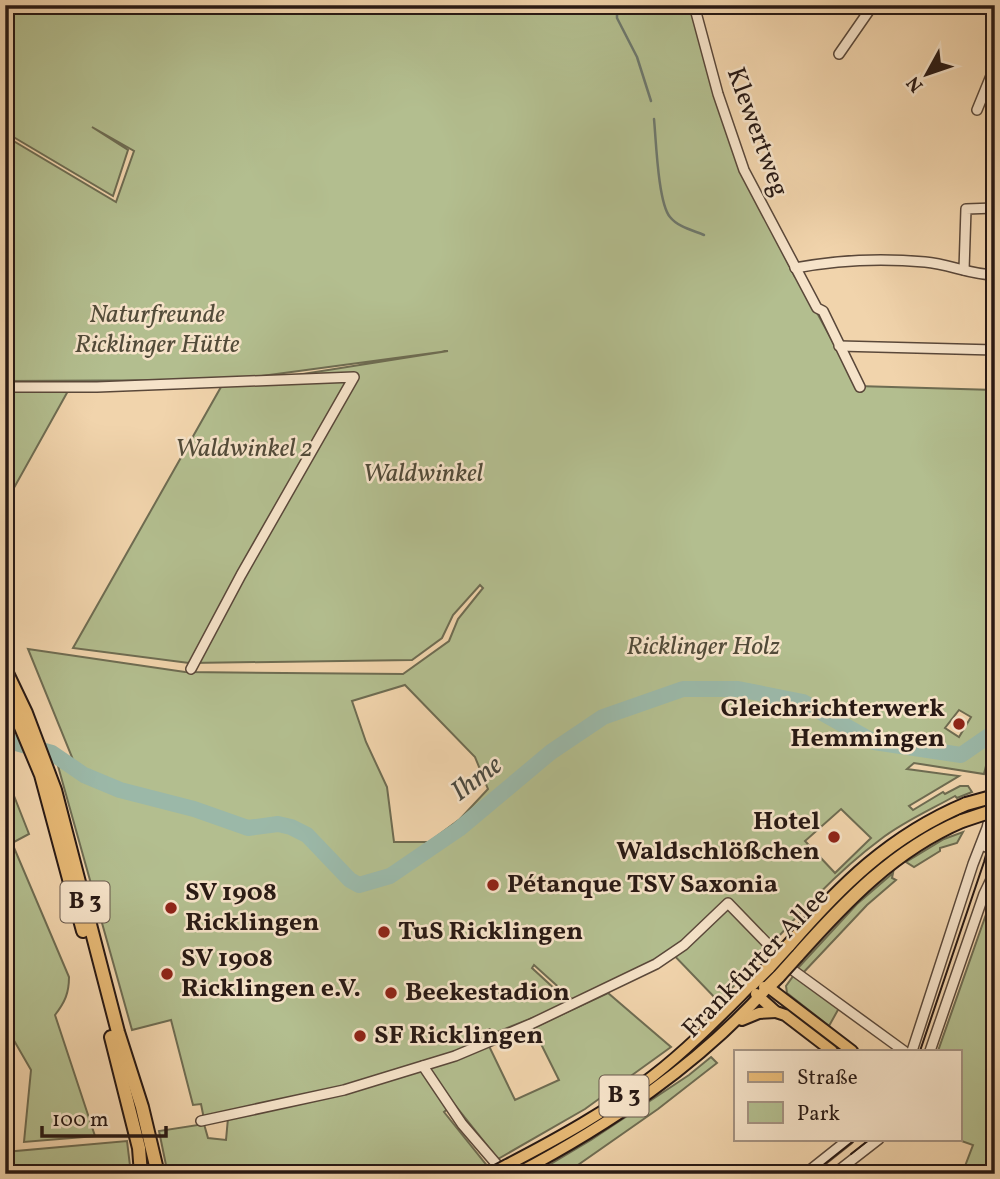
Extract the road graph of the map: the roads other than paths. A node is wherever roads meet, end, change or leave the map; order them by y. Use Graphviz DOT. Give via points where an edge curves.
graph roads {
  1 [pos="694,5"];
  2 [pos="873,5"];
  3 [pos="839,54"];
  4 [pos="995,66"];
  5 [pos="976,110"];
  6 [pos="995,208"];
  7 [pos="795,268"];
  8 [pos="964,270"];
  9 [pos="995,275"];
  10 [pos="839,346"];
  11 [pos="995,350"];
  12 [pos="5,387"];
  13 [pos="860,387"];
  14 [pos="5,669"];
  15 [pos="191,669"];
  16 [pos="5,689"];
  17 [pos="33,742"];
  18 [pos="995,795"];
  19 [pos="995,810"];
  20 [pos="981,845"];
  21 [pos="995,850"];
  22 [pos="995,871"];
  23 [pos="792,951"];
  24 [pos="774,971"];
  25 [pos="751,985"];
  26 [pos="768,987"];
  27 [pos="758,998"];
  28 [pos="776,1012"];
  29 [pos="735,1023"];
  30 [pos="831,1050"];
  31 [pos="851,1050"];
  32 [pos="903,1050"];
  33 [pos="912,1050"];
  34 [pos="930,1050"];
  35 [pos="423,1066"];
  36 [pos="201,1121"];
  37 [pos="848,1140"];
  38 [pos="878,1140"];
  39 [pos="145,1147"];
  40 [pos="506,1170"];
  41 [pos="491,1173"];
  42 [pos="141,1174"];
  43 [pos="158,1174"];
  44 [pos="516,1174"];
  45 [pos="805,1174"];
  46 [pos="834,1174"];
  1 -- 7 [label="street, Klewertweg" via="744,170"];
  2 -- 3 [label="street"];
  4 -- 5 [label="street"];
  6 -- 8 [label="street" via="966,209"];
  7 -- 8 [label="street" via="826,262 892,261"];
  7 -- 10 [label="street, Klewertweg"];
  8 -- 9 [label="street"];
  10 -- 11 [label="street"];
  10 -- 13 [label="street, Klewertweg"];
  12 -- 15 [label="street" via="354,377"];
  14 -- 17 [label="highway, B 3"];
  16 -- 17 [label="highway, B 3"];
  17 -- 39 [label="highway, B 3"];
  18 -- 20 [label="street"];
  18 -- 23 [label="highway, B 3, bridge" via="927,821 873,858 842,887"];
  19 -- 23 [label="highway, Frankfurter Allee / B 3, bridge" via="933,834 904,853"];
  20 -- 21 [label="street"];
  20 -- 33 [label="street"];
  22 -- 34 [label="street"];
  23 -- 24 [label="highway, Frankfurter Allee / B 3, bridge"];
  24 -- 25 [label="highway, B 3"];
  24 -- 26 [label="highway, Frankfurter Allee / B 3"];
  25 -- 26 [label="main road"];
  25 -- 27 [label="main road"];
  25 -- 40 [label="main road, Frankfurter Allee / B 3" via="652,1077"];
  26 -- 27 [label="main road, Frankfurter Allee / B 3"];
  26 -- 31 [label="main road"];
  27 -- 28 [label="main road"];
  27 -- 29 [label="main road, Frankfurter Allee / B 3"];
  28 -- 29 [label="main road"];
  28 -- 30 [label="main road"];
  29 -- 44 [label="main road, Frankfurter Allee / B 3" via="632,1105"];
  32 -- 35 [label="street" via="794,971 727,903 684,945 656,964 542,1020"];
  35 -- 36 [label="street" via="344,1090"];
  35 -- 40 [label="street" via="462,1124"];
  37 -- 45 [label="street"];
  38 -- 46 [label="street"];
  39 -- 42 [label="highway, B 3"];
  39 -- 43 [label="highway, B 3"];
  40 -- 41 [label="main road, B 3, bridge"];
}
